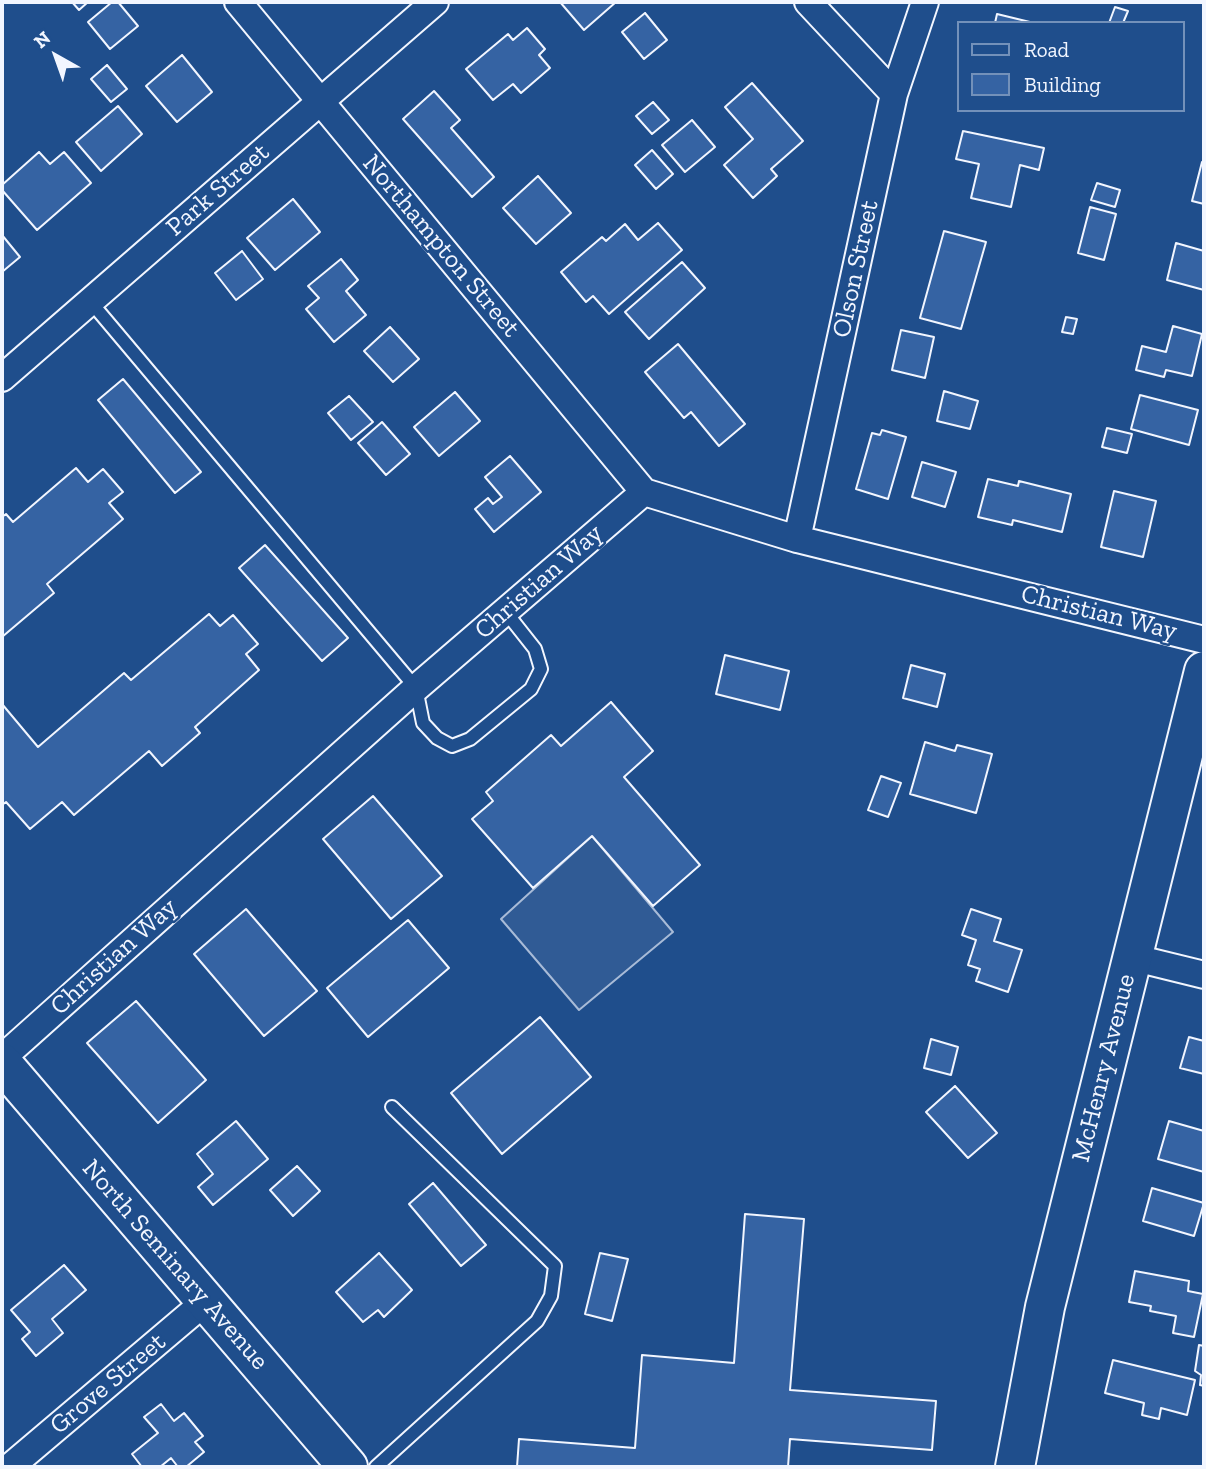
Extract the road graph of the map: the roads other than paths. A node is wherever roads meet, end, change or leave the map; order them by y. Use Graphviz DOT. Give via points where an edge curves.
graph roads {
  1 [pos="238,2"];
  2 [pos="435,2"];
  3 [pos="808,2"];
  4 [pos="925,2"];
  5 [pos="894,94"];
  6 [pos="321,101"];
  7 [pos="90,300"];
  8 [pos="2,378"];
  9 [pos="643,492"];
  10 [pos="797,538"];
  11 [pos="505,611"];
  12 [pos="1204,640"];
  13 [pos="416,688"];
  14 [pos="1202,688"];
  15 [pos="1131,957"];
  16 [pos="1204,975"];
  17 [pos="2,1060"];
  18 [pos="392,1107"];
  19 [pos="206,1301"];
  20 [pos="10,1467"];
  21 [pos="348,1467"];
  22 [pos="376,1467"];
  23 [pos="1015,1467"];
  1 -- 6 [label="street, Northampton Street"];
  2 -- 6 [label="street, Park Street"];
  3 -- 5 [label="street"];
  4 -- 5 [label="street, Olson Street"];
  5 -- 10 [label="street, Olson Street"];
  6 -- 7 [label="street, Park Street"];
  6 -- 9 [label="street, Northampton Street"];
  7 -- 8 [label="street, Park Street"];
  7 -- 13 [label="lane"];
  9 -- 10 [label="street, Christian Way"];
  9 -- 11 [label="street, Christian Way"];
  10 -- 12 [label="street, Christian Way"];
  11 -- 13 [label="street, Christian Way"];
  11 -- 13 [label="lane" via="535,649 541,669 531,689 470,739 452,746 436,738 423,723"];
  13 -- 17 [label="street, Christian Way"];
  14 -- 15 [label="main road, McHenry Avenue"];
  15 -- 16 [label="street"];
  15 -- 23 [label="main road, McHenry Avenue" via="1045,1307"];
  17 -- 19 [label="main road, North Seminary Avenue"];
  18 -- 22 [label="lane" via="555,1266 551,1296 537,1321"];
  19 -- 20 [label="street, Grove Street"];
  19 -- 21 [label="main road, North Seminary Avenue"];
}
